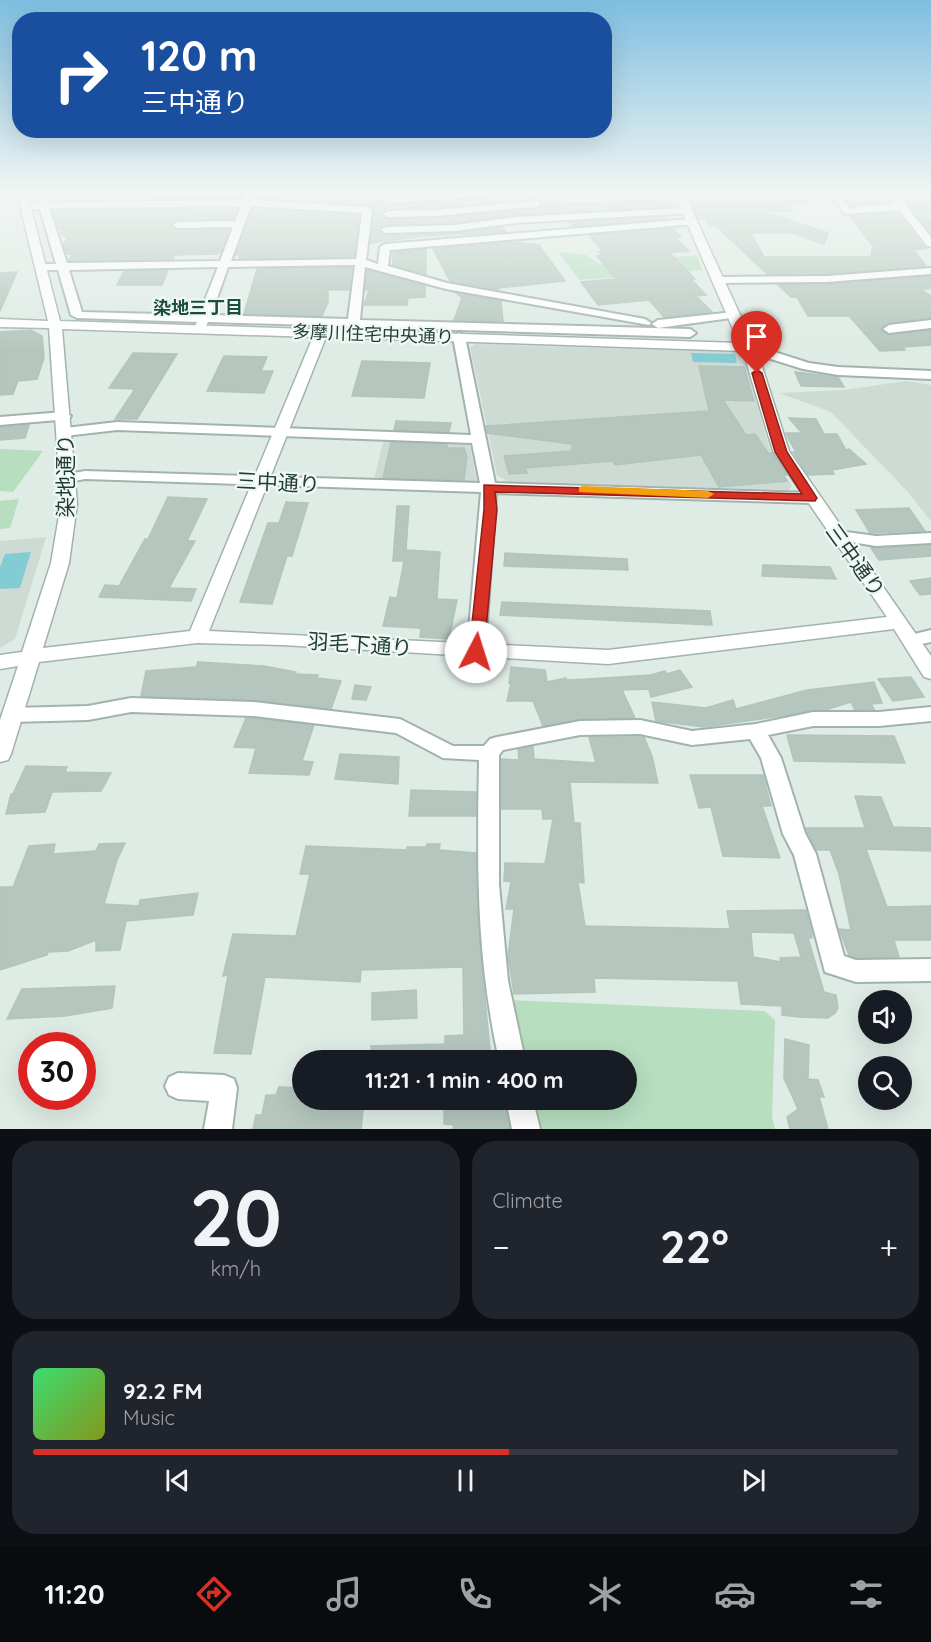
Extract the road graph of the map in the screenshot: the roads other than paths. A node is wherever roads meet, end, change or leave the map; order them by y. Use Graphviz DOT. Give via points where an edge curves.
graph roads {
  1 [pos="36,246"];
  2 [pos="55,246"];
  3 [pos="231,246"];
  4 [pos="363,246"];
  5 [pos="401,246"];
  6 [pos="703,246"];
  7 [pos="385,247"];
  8 [pos="361,262"];
  9 [pos="225,263"];
  10 [pos="60,266"];
  11 [pos="41,267"];
  12 [pos="383,267"];
  13 [pos="931,271"];
  14 [pos="718,280"];
  15 [pos="734,315"];
  16 [pos="0,323"];
  17 [pos="202,324"];
  18 [pos="651,324"];
  19 [pos="931,324"];
  20 [pos="56,325"];
  21 [pos="352,328"];
  22 [pos="889,329"];
  23 [pos="321,333"];
  24 [pos="459,337"];
  25 [pos="692,339"];
  26 [pos="746,347"];
  27 [pos="931,375"];
  28 [pos="0,421"];
  29 [pos="65,424"];
  30 [pos="281,432"];
  31 [pos="478,439"];
  32 [pos="68,478"];
  33 [pos="261,481"];
  34 [pos="488,488"];
  35 [pos="811,498"];
  36 [pos="839,536"];
  37 [pos="931,538"];
  38 [pos="900,622"];
  39 [pos="198,637"];
  40 [pos="921,638"];
  41 [pos="476,652"];
  42 [pos="31,656"];
  43 [pos="0,662"];
  44 [pos="931,672"];
  45 [pos="931,714"];
  46 [pos="12,715"];
  47 [pos="756,731"];
  48 [pos="489,753"];
  49 [pos="0,754"];
  50 [pos="931,970"];
  51 [pos="510,1050"];
  52 [pos="178,1086"];
  53 [pos="522,1110"];
  54 [pos="218,1129"];
  55 [pos="526,1129"];
  1 -- 11 [label="street, 染地通り"];
  2 -- 10 [label="street"];
  3 -- 9 [label="street"];
  4 -- 8 [label="street"];
  5 -- 7 [label="street"];
  6 -- 14 [label="street, 三中通り"];
  7 -- 12 [label="street"];
  8 -- 9 [label="street"];
  8 -- 12 [label="street"];
  8 -- 21 [label="street"];
  9 -- 10 [label="street"];
  9 -- 17 [label="street"];
  10 -- 11 [label="street"];
  10 -- 17 [label="street" via="77,315"];
  11 -- 20 [label="street, 染地通り"];
  12 -- 18 [label="street" via="446,286"];
  13 -- 14 [label="street" via="827,279"];
  14 -- 15 [label="street, 三中通り"];
  15 -- 18 [label="street"];
  15 -- 26 [label="street, 三中通り"];
  16 -- 20 [label="street, 多摩川住宅中央通り"];
  17 -- 20 [label="street, 多摩川住宅中央通り"];
  17 -- 21 [label="street"];
  17 -- 23 [label="street, 多摩川住宅中央通り"];
  18 -- 25 [label="street"];
  19 -- 22 [label="street"];
  20 -- 29 [label="street, 染地通り"];
  21 -- 23 [label="street, 多摩川住宅中央通り"];
  21 -- 24 [label="street, 多摩川住宅中央通り"];
  21 -- 25 [label="street"];
  23 -- 30 [label="street"];
  24 -- 25 [label="street, 多摩川住宅中央通り"];
  24 -- 31 [label="street"];
  25 -- 26 [label="street, 多摩川住宅中央通り"];
  26 -- 27 [label="street" via="838,371"];
  26 -- 35 [label="street, 三中通り" via="781,452"];
  28 -- 29 [label="street"];
  29 -- 30 [label="street"];
  29 -- 32 [label="street, 染地通り"];
  30 -- 31 [label="street"];
  30 -- 33 [label="street"];
  31 -- 34 [label="street"];
  32 -- 33 [label="street, 三中通り" via="85,475"];
  32 -- 42 [label="street, 染地通り" via="69,504 60,563"];
  33 -- 34 [label="street, 三中通り"];
  33 -- 39 [label="street"];
  34 -- 35 [label="street, 三中通り"];
  34 -- 41 [label="street" via="490,509"];
  35 -- 36 [label="street, 三中通り"];
  36 -- 37 [label="street" via="876,541"];
  36 -- 38 [label="street, 三中通り"];
  38 -- 40 [label="street, 三中通り"];
  38 -- 41 [label="street, 羽毛下通り" via="630,656 583,658"];
  39 -- 41 [label="street, 羽毛下通り"];
  39 -- 42 [label="street, 羽毛下通り"];
  40 -- 44 [label="street, 三中通り"];
  42 -- 43 [label="street, 羽毛下通り"];
  42 -- 46 [label="street, 染地通り"];
  45 -- 47 [label="street" via="879,719 813,718"];
  46 -- 48 [label="street" via="88,713 131,705 253,709 400,726 450,753"];
  46 -- 49 [label="street, 染地通り"];
  47 -- 48 [label="street" via="692,738 640,727 580,728 497,744"];
  47 -- 50 [label="street" via="771,758 804,854 834,964 856,971"];
  48 -- 51 [label="street" via="488,885 496,981"];
  52 -- 54 [label="street" via="224,1088"];
  53 -- 55 [label="street"];
}
